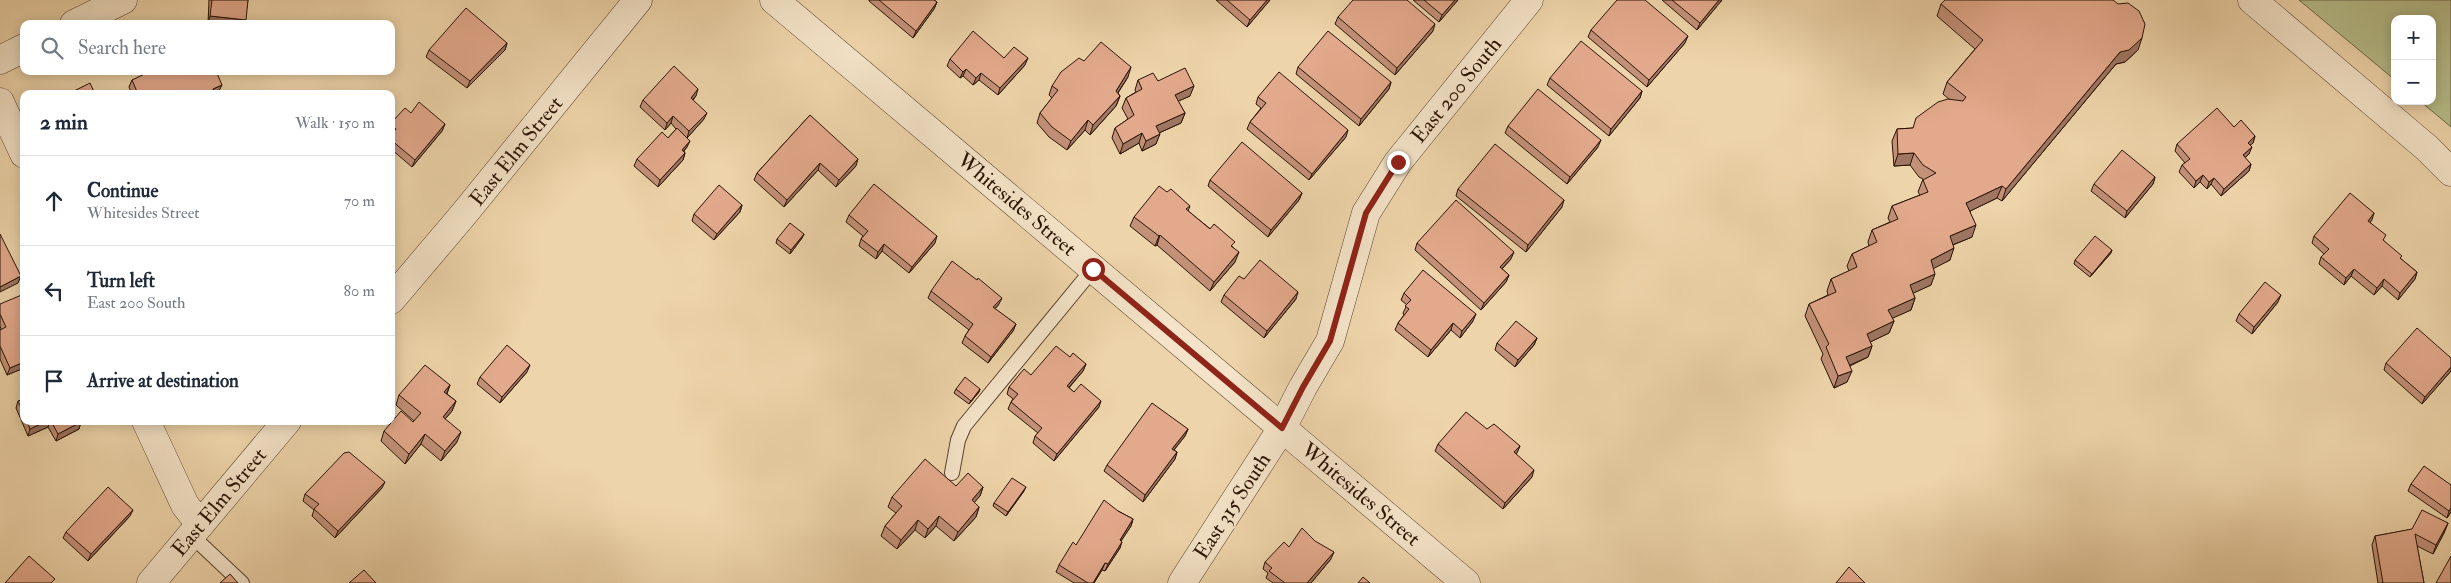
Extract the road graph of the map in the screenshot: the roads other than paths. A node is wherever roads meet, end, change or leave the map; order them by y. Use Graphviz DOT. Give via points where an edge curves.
graph roads {
  1 [pos="123,0"];
  2 [pos="638,0"];
  3 [pos="774,0"];
  4 [pos="1529,0"];
  5 [pos="2252,0"];
  6 [pos="82,20"];
  7 [pos="20,50"];
  8 [pos="0,60"];
  9 [pos="0,102"];
  10 [pos="20,145"];
  11 [pos="2427,148"];
  12 [pos="2451,160"];
  13 [pos="2451,172"];
  14 [pos="1093,269"];
  15 [pos="395,295"];
  16 [pos="148,425"];
  17 [pos="284,425"];
  18 [pos="1282,428"];
  19 [pos="952,472"];
  20 [pos="196,530"];
  21 [pos="151,583"];
  22 [pos="242,583"];
  23 [pos="1182,583"];
  24 [pos="1466,583"];
  1 -- 6 [label="street"];
  2 -- 15 [label="street, East Elm Street"];
  3 -- 14 [label="street, Whitesides Street"];
  4 -- 18 [label="street, East 200 South" via="1398,162 1366,213 1330,341"];
  5 -- 11 [label="street"];
  7 -- 8 [label="street"];
  9 -- 10 [label="street"];
  11 -- 12 [label="street"];
  11 -- 13 [label="street"];
  14 -- 18 [label="street, Whitesides Street"];
  14 -- 19 [label="lane" via="964,426"];
  16 -- 20 [label="street"];
  17 -- 20 [label="street, East Elm Street"];
  18 -- 23 [label="street, East 315 South"];
  18 -- 24 [label="street, Whitesides Street"];
  20 -- 21 [label="street, East Elm Street"];
  20 -- 22 [label="lane"];
}
